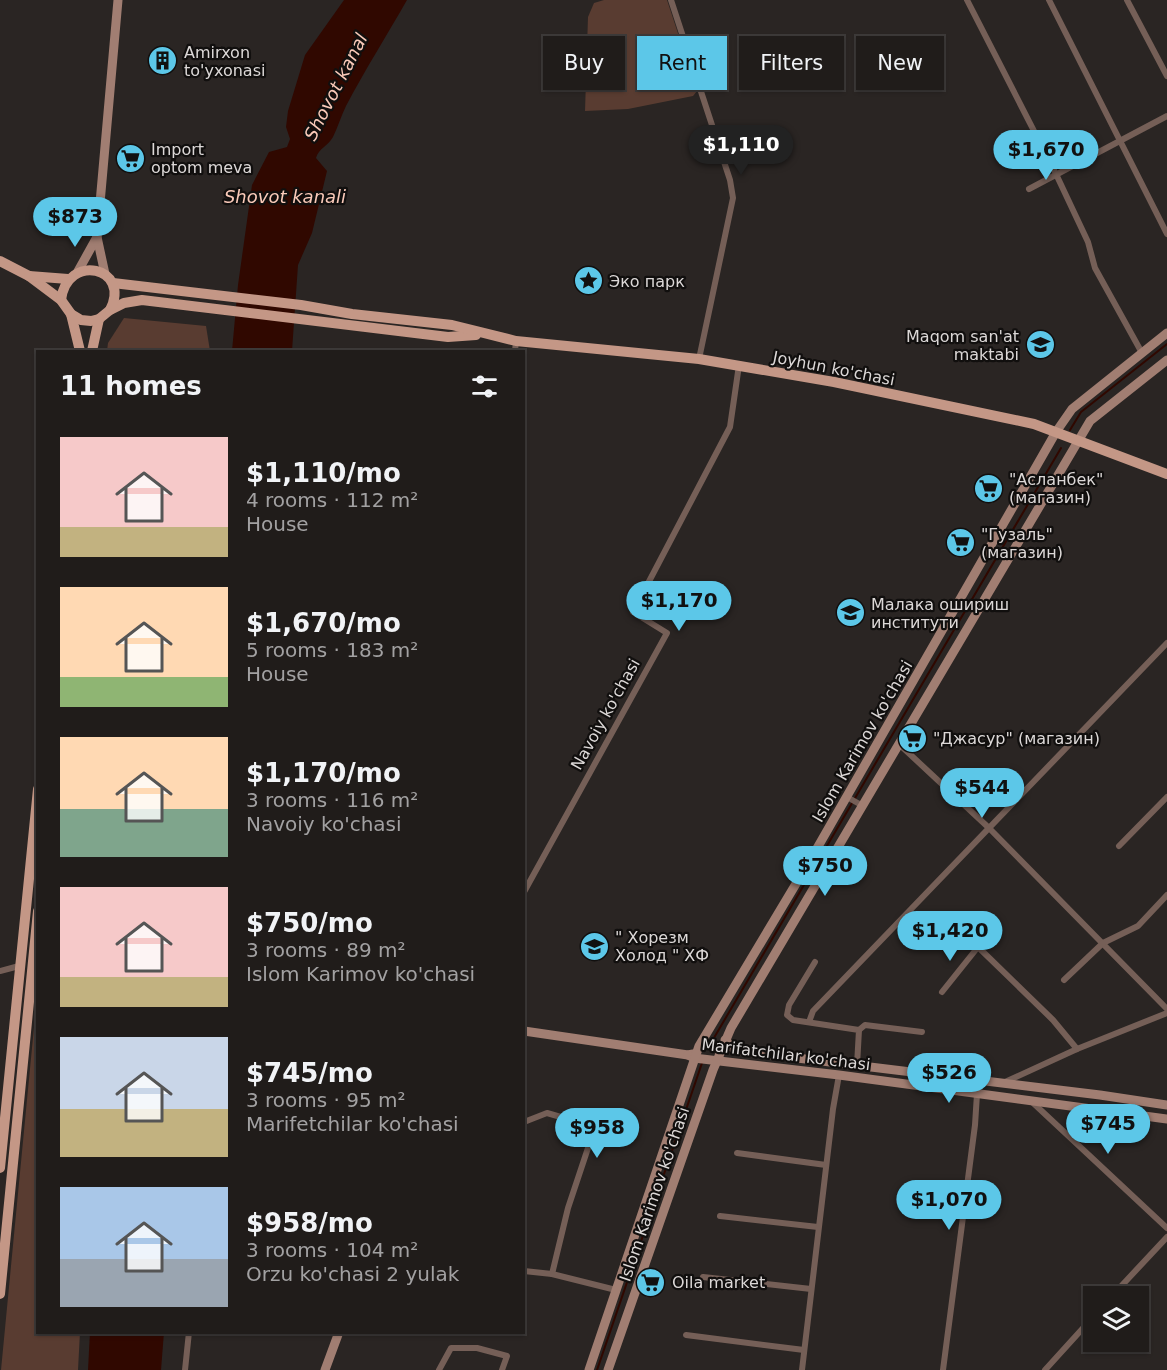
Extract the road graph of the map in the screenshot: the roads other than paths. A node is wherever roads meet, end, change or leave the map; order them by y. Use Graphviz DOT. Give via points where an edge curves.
graph roads {
  1 [pos="118,0"];
  2 [pos="671,0"];
  3 [pos="967,0"];
  4 [pos="1049,0"];
  5 [pos="1127,0"];
  6 [pos="1167,76"];
  7 [pos="1167,116"];
  8 [pos="1120,140"];
  9 [pos="1056,174"];
  10 [pos="1029,189"];
  11 [pos="1167,234"];
  12 [pos="97,237"];
  13 [pos="0,261"];
  14 [pos="28,276"];
  15 [pos="73,276"];
  16 [pos="109,278"];
  17 [pos="61,300"];
  18 [pos="110,310"];
  19 [pos="71,315"];
  20 [pos="99,319"];
  21 [pos="352,319"];
  22 [pos="1167,333"];
  23 [pos="516,346"];
  24 [pos="80,350"];
  25 [pos="92,350"];
  26 [pos="1142,353"];
  27 [pos="699,359"];
  28 [pos="1167,360"];
  29 [pos="739,365"];
  30 [pos="1056,432"];
  31 [pos="1078,440"];
  32 [pos="1167,474"];
  33 [pos="1167,643"];
  34 [pos="900,745"];
  35 [pos="847,797"];
  36 [pos="1167,797"];
  37 [pos="863,806"];
  38 [pos="36,808"];
  39 [pos="989,828"];
  40 [pos="1119,846"];
  41 [pos="525,890"];
  42 [pos="1167,895"];
  43 [pos="998,926"];
  44 [pos="36,931"];
  45 [pos="1103,943"];
  46 [pos="978,947"];
  47 [pos="815,962"];
  48 [pos="19,966"];
  49 [pos="0,971"];
  50 [pos="1064,980"];
  51 [pos="942,992"];
  52 [pos="1167,1011"];
  53 [pos="809,1022"];
  54 [pos="859,1030"];
  55 [pos="525,1031"];
  56 [pos="922,1032"];
  57 [pos="725,1040"];
  58 [pos="1077,1049"];
  59 [pos="693,1056"];
  60 [pos="717,1060"];
  61 [pos="857,1065"];
  62 [pos="839,1075"];
  63 [pos="1001,1084"];
  64 [pos="977,1094"];
  65 [pos="1031,1101"];
  66 [pos="1167,1105"];
  67 [pos="1167,1119"];
  68 [pos="525,1122"];
  69 [pos="737,1153"];
  70 [pos="826,1165"];
  71 [pos="0,1168"];
  72 [pos="720,1216"];
  73 [pos="818,1227"];
  74 [pos="1167,1228"];
  75 [pos="1167,1237"];
  76 [pos="525,1271"];
  77 [pos="552,1274"];
  78 [pos="1,1277"];
  79 [pos="703,1277"];
  80 [pos="1121,1286"];
  81 [pos="811,1289"];
  82 [pos="616,1290"];
  83 [pos="0,1294"];
  84 [pos="1083,1328"];
  85 [pos="189,1334"];
  86 [pos="338,1334"];
  87 [pos="686,1335"];
  88 [pos="804,1350"];
  89 [pos="185,1370"];
  90 [pos="325,1370"];
  91 [pos="439,1370"];
  92 [pos="502,1370"];
  93 [pos="589,1370"];
  94 [pos="608,1370"];
  95 [pos="802,1370"];
  96 [pos="943,1370"];
  97 [pos="1045,1370"];
  1 -- 12 [label="main road"];
  2 -- 27 [label="street" via="733,198"];
  3 -- 9 [label="street"];
  4 -- 8 [label="street"];
  5 -- 6 [label="street"];
  7 -- 8 [label="street"];
  8 -- 9 [label="street"];
  8 -- 11 [label="street"];
  9 -- 10 [label="street"];
  9 -- 26 [label="street" via="1088,242 1095,268"];
  12 -- 15 [label="main road"];
  12 -- 16 [label="main road"];
  13 -- 14 [label="main road"];
  14 -- 15 [label="main road"];
  14 -- 17 [label="main road"];
  15 -- 16 [label="main road" via="91,269"];
  15 -- 17 [label="main road"];
  16 -- 18 [label="main road" via="115,296"];
  16 -- 21 [label="main road" via="301,305"];
  17 -- 19 [label="main road"];
  18 -- 20 [label="main road"];
  18 -- 21 [label="main road" via="142,300 298,318"];
  19 -- 20 [label="main road" via="85,321"];
  19 -- 24 [label="main road"];
  20 -- 25 [label="main road"];
  21 -- 23 [label="main road, Joyhun ko'chasi" via="452,325"];
  22 -- 26 [label="main road, Islom Karimov ko'chasi"];
  23 -- 27 [label="main road, Joyhun ko'chasi"];
  26 -- 30 [label="main road, Islom Karimov ko'chasi" via="1072,409"];
  27 -- 29 [label="main road, Joyhun ko'chasi"];
  28 -- 31 [label="main road, Islom Karimov ko'chasi" via="1090,421"];
  29 -- 30 [label="main road, Joyhun ko'chasi" via="962,408"];
  29 -- 41 [label="street, Navoiy ko'chasi" via="730,428 633,612 667,633"];
  30 -- 31 [label="main road, Joyhun ko'chasi"];
  30 -- 35 [label="main road, Islom Karimov ko'chasi"];
  31 -- 32 [label="main road, Joyhun ko'chasi"];
  31 -- 34 [label="main road, Islom Karimov ko'chasi"];
  33 -- 39 [label="street"];
  34 -- 37 [label="main road, Islom Karimov ko'chasi"];
  34 -- 39 [label="street"];
  35 -- 37 [label="street"];
  35 -- 59 [label="main road, Islom Karimov ko'chasi"];
  36 -- 40 [label="street"];
  37 -- 57 [label="main road, Islom Karimov ko'chasi"];
  38 -- 48 [label="main road"];
  39 -- 45 [label="street"];
  39 -- 53 [label="street" via="813,1011"];
  42 -- 45 [label="street" via="1138,926"];
  43 -- 46 [label="street"];
  44 -- 78 [label="main road"];
  45 -- 50 [label="street"];
  45 -- 52 [label="street"];
  46 -- 51 [label="street"];
  46 -- 58 [label="street"];
  47 -- 53 [label="street" via="787,1015"];
  48 -- 49 [label="street"];
  48 -- 71 [label="main road"];
  52 -- 58 [label="street"];
  53 -- 54 [label="street"];
  54 -- 56 [label="street" via="865,1025"];
  54 -- 61 [label="street"];
  55 -- 59 [label="main road, Marifatchilar ko'chasi"];
  57 -- 60 [label="main road, Islom Karimov ko'chasi"];
  57 -- 61 [label="main road, Marifatchilar ko'chasi" via="734,1049 747,1052"];
  58 -- 63 [label="street"];
  59 -- 60 [label="main road, Marifatchilar ko'chasi"];
  59 -- 82 [label="main road, Islom Karimov ko'chasi"];
  60 -- 62 [label="main road, Marifatchilar ko'chasi"];
  60 -- 94 [label="main road, Islom Karimov ko'chasi"];
  61 -- 63 [label="main road, Marifatchilar ko'chasi"];
  62 -- 64 [label="main road, Marifatchilar ko'chasi"];
  62 -- 70 [label="street"];
  63 -- 66 [label="main road, Marifatchilar ko'chasi"];
  64 -- 65 [label="main road, Marifatchilar ko'chasi"];
  64 -- 96 [label="street"];
  65 -- 67 [label="main road, Marifatchilar ko'chasi"];
  65 -- 74 [label="street"];
  68 -- 77 [label="street" via="547,1113 578,1122 590,1142"];
  69 -- 70 [label="street"];
  70 -- 73 [label="street"];
  72 -- 73 [label="street"];
  73 -- 81 [label="street"];
  75 -- 80 [label="street"];
  76 -- 77 [label="street"];
  77 -- 82 [label="street"];
  78 -- 83 [label="main road"];
  79 -- 81 [label="street"];
  81 -- 88 [label="street"];
  82 -- 93 [label="main road, Islom Karimov ko'chasi"];
  84 -- 97 [label="street"];
  85 -- 89 [label="street"];
  86 -- 90 [label="main road"];
  87 -- 88 [label="street"];
  88 -- 95 [label="street"];
  91 -- 92 [label="street" via="451,1348 477,1348 507,1356"];
}
